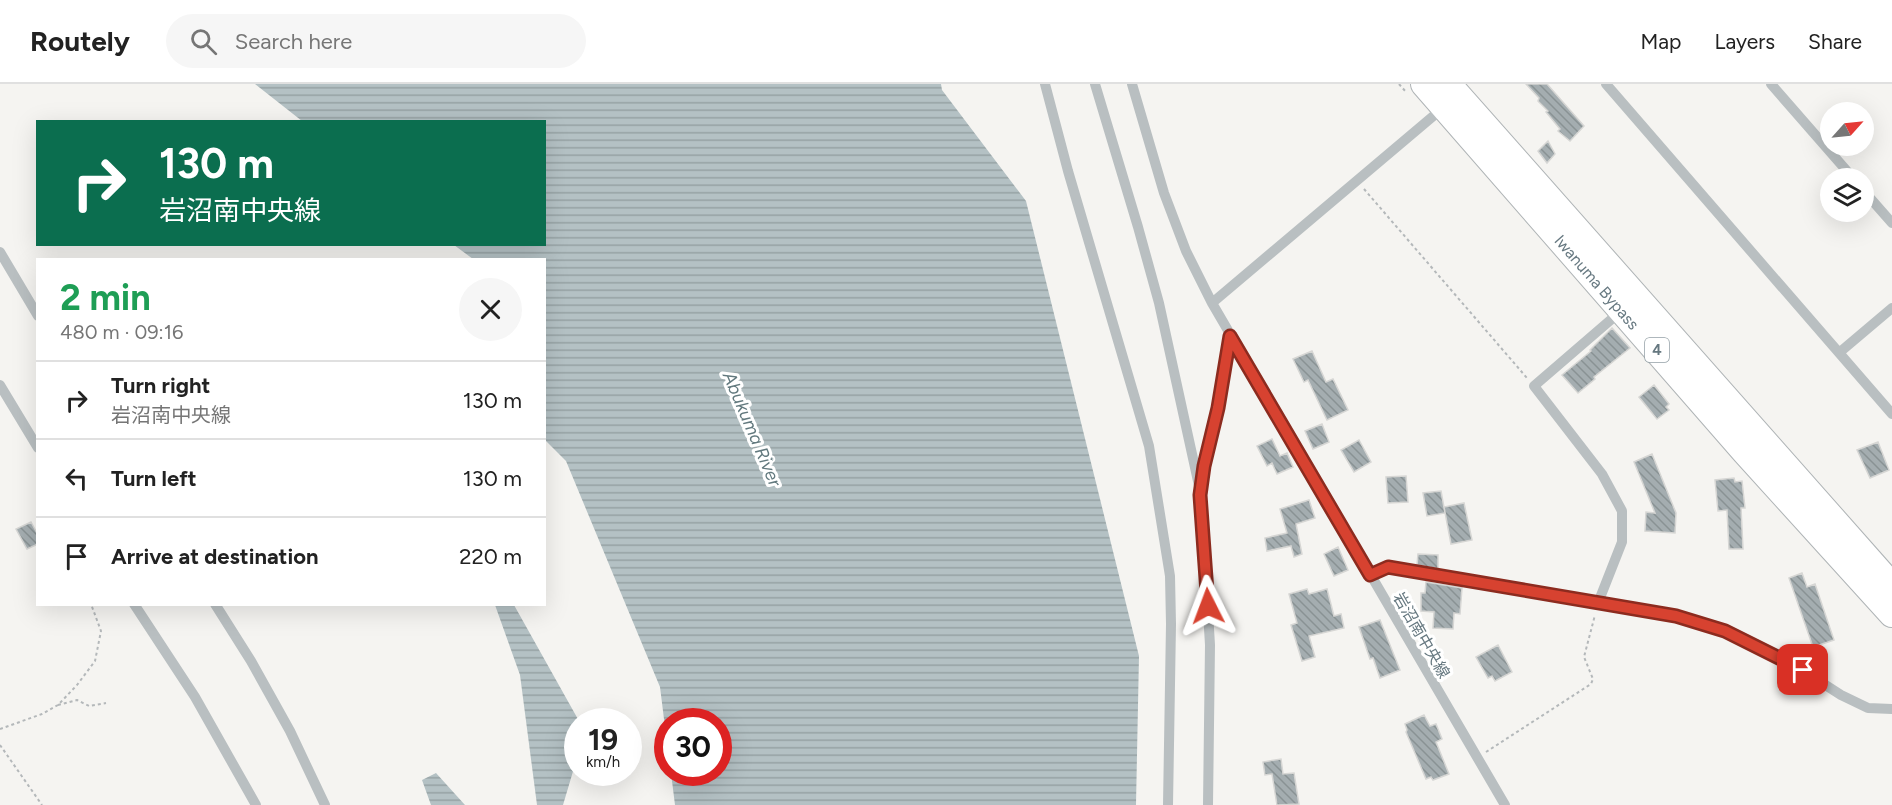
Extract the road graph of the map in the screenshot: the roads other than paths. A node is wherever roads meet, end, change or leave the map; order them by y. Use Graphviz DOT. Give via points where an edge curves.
graph roads {
  1 [pos="1046,84"];
  2 [pos="1095,84"];
  3 [pos="1132,84"];
  4 [pos="1424,84"];
  5 [pos="1606,84"];
  6 [pos="1771,84"];
  7 [pos="1453,92"];
  8 [pos="1844,168"];
  9 [pos="1874,203"];
  10 [pos="1892,223"];
  11 [pos="0,252"];
  12 [pos="1212,303"];
  13 [pos="1892,308"];
  14 [pos="1622,310"];
  15 [pos="36,313"];
  16 [pos="1230,336"];
  17 [pos="1840,352"];
  18 [pos="0,385"];
  19 [pos="1892,414"];
  20 [pos="36,445"];
  21 [pos="1200,495"];
  22 [pos="1370,575"];
  23 [pos="1892,586"];
  24 [pos="1598,603"];
  25 [pos="135,606"];
  26 [pos="216,606"];
  27 [pos="1892,614"];
  28 [pos="1892,709"];
  29 [pos="256,805"];
  30 [pos="325,805"];
  31 [pos="1168,805"];
  32 [pos="1208,805"];
  33 [pos="1505,805"];
  1 -- 31 [label="street" via="1149,446 1170,576"];
  2 -- 21 [label="street" via="1159,303"];
  3 -- 12 [label="street, 岩沼南中央線" via="1164,193 1186,252"];
  4 -- 7 [label="highway, Iwanuma Bypass / 4"];
  5 -- 17 [label="street"];
  6 -- 8 [label="street"];
  7 -- 12 [label="street"];
  7 -- 14 [label="highway, Iwanuma Bypass / 4"];
  7 -- 23 [label="highway, Iwanuma Bypass / 4"];
  9 -- 10 [label="street"];
  11 -- 15 [label="street"];
  12 -- 16 [label="street, 岩沼南中央線"];
  13 -- 17 [label="street"];
  14 -- 24 [label="street" via="1534,386 1602,474 1622,511 1622,542"];
  14 -- 27 [label="highway, Iwanuma Bypass / 4"];
  16 -- 21 [label="street"];
  16 -- 22 [label="street, 岩沼南中央線"];
  17 -- 19 [label="street"];
  18 -- 20 [label="street"];
  21 -- 32 [label="street" via="1210,645"];
  22 -- 24 [label="street" via="1388,567"];
  22 -- 33 [label="street, 岩沼南中央線"];
  24 -- 28 [label="street" via="1676,616 1725,631 1868,708"];
  25 -- 29 [label="street" via="195,697"];
  26 -- 30 [label="street" via="290,731"];
}
